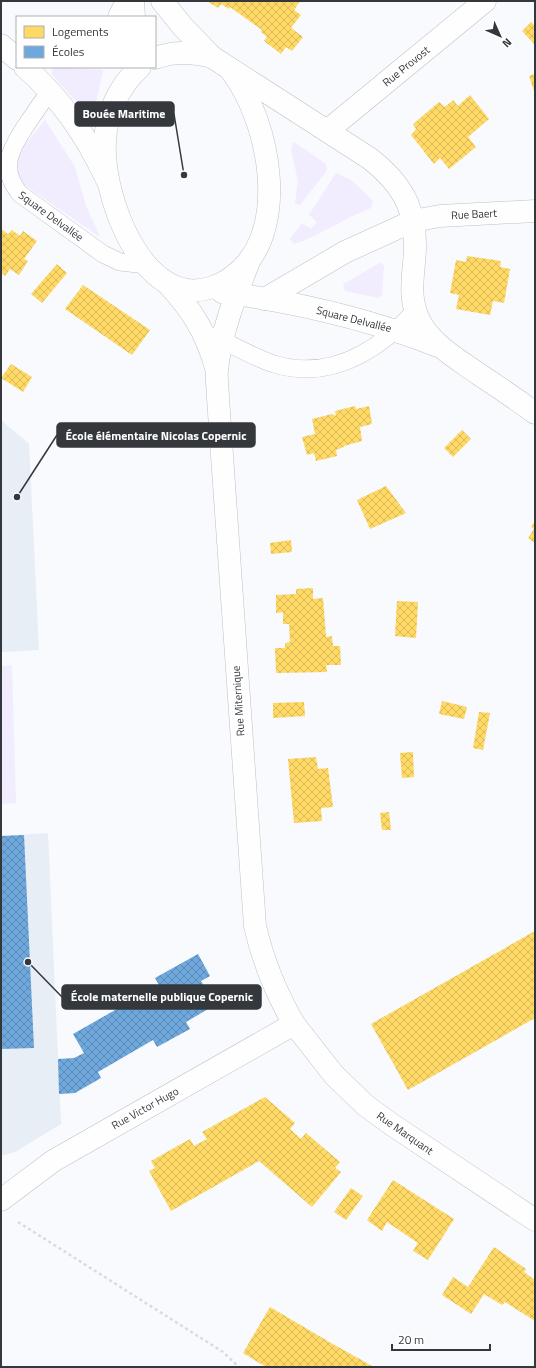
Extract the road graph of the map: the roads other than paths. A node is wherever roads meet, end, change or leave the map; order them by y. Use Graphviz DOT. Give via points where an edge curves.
graph roads {
  1 [pos="127,1"];
  2 [pos="133,1"];
  3 [pos="162,1"];
  4 [pos="485,1"];
  5 [pos="120,16"];
  6 [pos="134,16"];
  7 [pos="1,40"];
  8 [pos="1,45"];
  9 [pos="16,46"];
  10 [pos="156,57"];
  11 [pos="16,59"];
  12 [pos="216,59"];
  13 [pos="26,68"];
  14 [pos="134,70"];
  15 [pos="50,91"];
  16 [pos="327,131"];
  17 [pos="6,145"];
  18 [pos="108,181"];
  19 [pos="535,211"];
  20 [pos="413,221"];
  21 [pos="250,259"];
  22 [pos="147,265"];
  23 [pos="164,280"];
  24 [pos="203,290"];
  25 [pos="236,294"];
  26 [pos="265,299"];
  27 [pos="415,312"];
  28 [pos="397,330"];
  29 [pos="203,332"];
  30 [pos="223,340"];
  31 [pos="439,346"];
  32 [pos="217,371"];
  33 [pos="535,413"];
  34 [pos="294,1024"];
  35 [pos="1,1200"];
  36 [pos="535,1220"];
  1 -- 5 [label="street"];
  2 -- 6 [label="street"];
  3 -- 12 [label="street, Square Delvallée" via="183,27"];
  4 -- 16 [label="street, Rue Provost"];
  7 -- 9 [label="street"];
  8 -- 11 [label="street"];
  10 -- 12 [label="street, Square Delvallée" via="186,53"];
  12 -- 16 [label="street, Square Delvallée"];
  12 -- 21 [label="street, Square Delvallée" via="232,73 245,94 257,121 265,151 268,213 260,241"];
  13 -- 15 [label="street, Square Delvallée"];
  14 -- 18 [label="street, Square Delvallée" via="117,96 106,128 105,155"];
  15 -- 17 [label="lane, Square Delvallée"];
  15 -- 18 [label="street, Square Delvallée" via="86,138"];
  16 -- 20 [label="street, Square Delvallée" via="369,158 392,177 406,197"];
  17 -- 22 [label="lane, Square Delvallée" via="6,171 20,194 104,254 120,262"];
  18 -- 22 [label="street, Square Delvallée" via="126,232"];
  19 -- 20 [label="street, Rue Baert" via="440,216"];
  20 -- 26 [label="street" via="345,252"];
  20 -- 27 [label="street, Square Delvallée" via="416,242 412,295"];
  21 -- 24 [label="street, Square Delvallée" via="238,274"];
  21 -- 25 [label="street, Square Delvallée"];
  22 -- 23 [label="street, Square Delvallée"];
  23 -- 24 [label="street, Square Delvallée" via="178,288"];
  23 -- 29 [label="street, Square Delvallée" via="192,312"];
  24 -- 25 [label="street, Square Delvallée"];
  25 -- 26 [label="street, Square Delvallée"];
  25 -- 30 [label="street, Square Delvallée"];
  26 -- 28 [label="street, Square Delvallée" via="347,316"];
  27 -- 28 [label="lane, Square Delvallée"];
  27 -- 31 [label="street, Square Delvallée" via="423,328"];
  28 -- 30 [label="lane, Square Delvallée" via="354,358 335,366 315,369 274,364"];
  28 -- 31 [label="street, Square Delvallée"];
  29 -- 30 [label="lane, Square Delvallée"];
  29 -- 32 [label="street, Square Delvallée"];
  30 -- 32 [label="street, Square Delvallée"];
  31 -- 33 [label="street"];
  32 -- 34 [label="street, Rue Miternique" via="255,926 270,976"];
  34 -- 35 [label="street, Rue Victor Hugo" via="59,1158"];
  34 -- 36 [label="street, Rue Marquant" via="334,1075 365,1105"];
}
